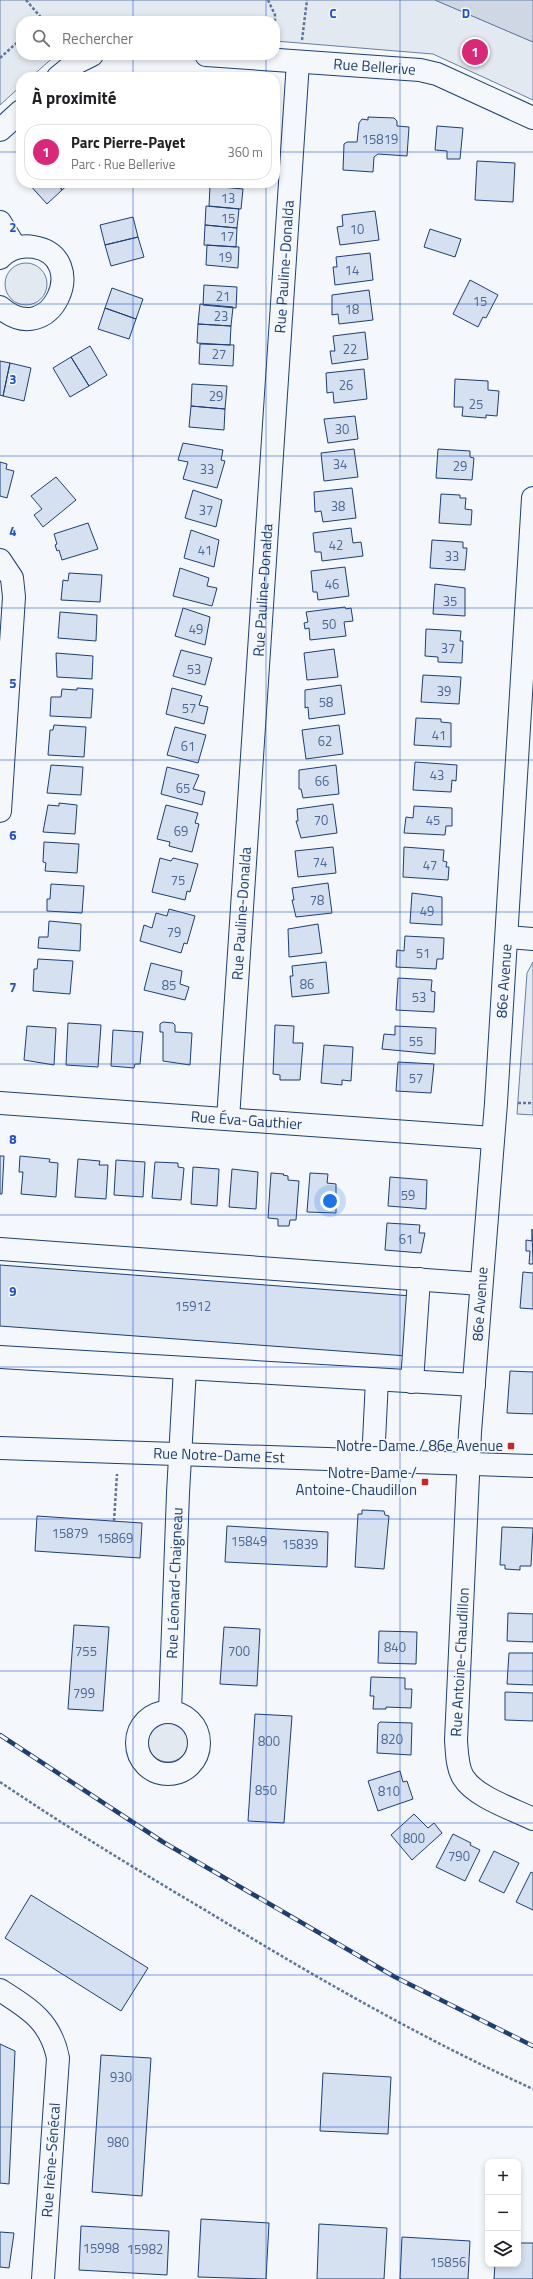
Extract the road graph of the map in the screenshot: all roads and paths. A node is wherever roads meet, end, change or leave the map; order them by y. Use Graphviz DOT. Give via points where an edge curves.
graph roads {
  1 [pos="26,0"];
  2 [pos="268,0"];
  3 [pos="307,0"];
  4 [pos="39,16"];
  5 [pos="274,16"];
  6 [pos="16,44"];
  7 [pos="0,58"];
  8 [pos="82,60"];
  9 [pos="272,60"];
  10 [pos="298,62"];
  11 [pos="64,72"];
  12 [pos="16,116"];
  13 [pos="533,118"];
  14 [pos="0,130"];
  15 [pos="0,222"];
  16 [pos="8,253"];
  17 [pos="0,307"];
  18 [pos="533,498"];
  19 [pos="0,560"];
  20 [pos="0,811"];
  21 [pos="507,937"];
  22 [pos="533,939"];
  23 [pos="515,1102"];
  24 [pos="0,1103"];
  25 [pos="533,1103"];
  26 [pos="228,1119"];
  27 [pos="493,1138"];
  28 [pos="0,1249"];
  29 [pos="419,1279"];
  30 [pos="481,1284"];
  31 [pos="0,1357"];
  32 [pos="185,1368"];
  33 [pos="377,1380"];
  34 [pos="412,1382"];
  35 [pos="474,1385"];
  36 [pos="0,1448"];
  37 [pos="180,1455"];
  38 [pos="373,1461"];
  39 [pos="469,1464"];
  40 [pos="533,1466"];
  41 [pos="117,1474"];
  42 [pos="114,1521"];
  43 [pos="170,1711"];
  44 [pos="0,1782"];
  45 [pos="533,1818"];
  46 [pos="0,1990"];
  47 [pos="533,2089"];
  48 [pos="43,2279"];
  1 -- 4 [label="path"];
  2 -- 5 [label="path"];
  3 -- 10 [label="path"];
  6 -- 7 [label="path"];
  8 -- 11 [label="street"];
  9 -- 10 [label="street, Rue Bellerive"];
  10 -- 13 [label="street, Rue Bellerive" via="429,71"];
  10 -- 26 [label="street, Rue Pauline-Donalda"];
  12 -- 14 [label="street"];
  15 -- 16 [label="street"];
  16 -- 17 [label="street" via="27,246 48,253 62,272 63,284 54,306 45,314 34,318 22,318 10,315"];
  18 -- 21 [label="street, 86e Avenue"];
  19 -- 20 [label="street" via="12,578 14,597"];
  21 -- 22 [label="street"];
  21 -- 27 [label="street, 86e Avenue"];
  23 -- 25 [label="path"];
  24 -- 26 [label="street, Rue Éva-Gauthier"];
  26 -- 27 [label="street, Rue Éva-Gauthier"];
  27 -- 30 [label="street, 86e Avenue"];
  28 -- 29 [label="street"];
  29 -- 30 [label="street"];
  29 -- 34 [label="street"];
  30 -- 35 [label="street, 86e Avenue"];
  31 -- 32 [label="street"];
  32 -- 33 [label="street"];
  32 -- 37 [label="street, Rue Léonard-Chaigneau"];
  33 -- 34 [label="street"];
  33 -- 38 [label="street"];
  34 -- 35 [label="street"];
  35 -- 39 [label="street, 86e Avenue"];
  36 -- 37 [label="street, Rue Notre-Dame Est"];
  37 -- 38 [label="street, Rue Notre-Dame Est"];
  37 -- 43 [label="street, Rue Léonard-Chaigneau"];
  38 -- 39 [label="street, Rue Notre-Dame Est"];
  39 -- 40 [label="street, Rue Notre-Dame Est"];
  39 -- 45 [label="street, Rue Antoine-Chaudillon" via="456,1740 459,1766 462,1776 477,1791"];
  41 -- 42 [label="path"];
  44 -- 47 [label="path" via="65,1826 317,1977 441,2045"];
  46 -- 48 [label="street, Rue Irène-Sénécal" via="26,2006 50,2032 58,2058"];
}
